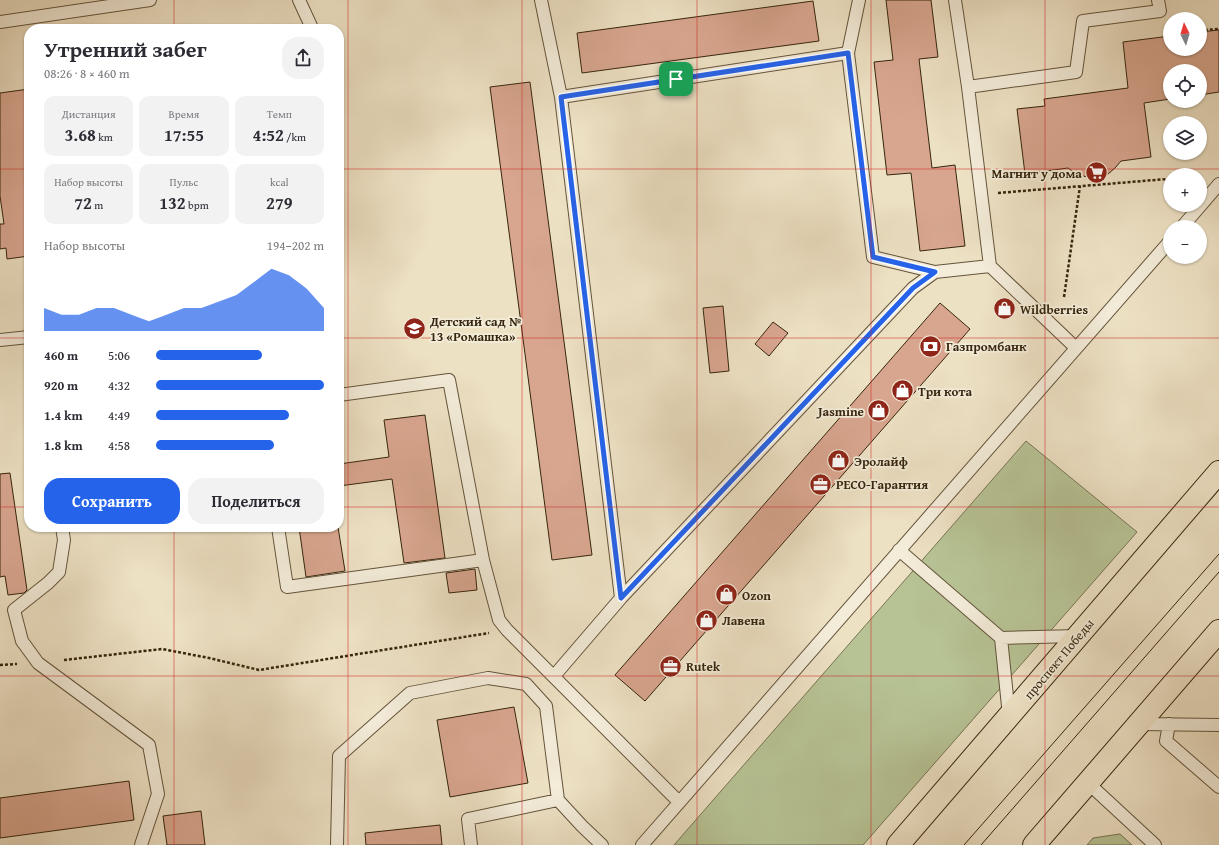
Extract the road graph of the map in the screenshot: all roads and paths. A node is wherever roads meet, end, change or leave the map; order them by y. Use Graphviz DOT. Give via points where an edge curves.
graph roads {
  1 [pos="150,0"];
  2 [pos="299,0"];
  3 [pos="541,0"];
  4 [pos="859,0"];
  5 [pos="955,0"];
  6 [pos="1158,0"];
  7 [pos="0,22"];
  8 [pos="309,24"];
  9 [pos="1219,29"];
  10 [pos="1207,30"];
  11 [pos="848,53"];
  12 [pos="968,87"];
  13 [pos="561,97"];
  14 [pos="1163,179"];
  15 [pos="1219,184"];
  16 [pos="1080,186"];
  17 [pos="982,195"];
  18 [pos="1188,220"];
  19 [pos="1163,248"];
  20 [pos="990,266"];
  21 [pos="935,272"];
  22 [pos="1064,297"];
  23 [pos="24,338"];
  24 [pos="0,340"];
  25 [pos="1076,348"];
  26 [pos="344,394"];
  27 [pos="1219,472"];
  28 [pos="63,532"];
  29 [pos="279,532"];
  30 [pos="899,550"];
  31 [pos="483,560"];
  32 [pos="621,598"];
  33 [pos="507,630"];
  34 [pos="1219,632"];
  35 [pos="1078,636"];
  36 [pos="1001,638"];
  37 [pos="38,663"];
  38 [pos="554,676"];
  39 [pos="1009,717"];
  40 [pos="1140,724"];
  41 [pos="1169,724"];
  42 [pos="1219,725"];
  43 [pos="1088,783"];
  44 [pos="1219,787"];
  45 [pos="558,800"];
  46 [pos="680,802"];
  47 [pos="141,845"];
  48 [pos="337,845"];
  49 [pos="471,845"];
  50 [pos="602,845"];
  51 [pos="642,845"];
  52 [pos="898,845"];
  53 [pos="1034,845"];
  54 [pos="1155,845"];
  1 -- 7 [label="lane"];
  2 -- 8 [label="lane"];
  3 -- 13 [label="lane"];
  4 -- 11 [label="lane"];
  5 -- 12 [label="lane"];
  6 -- 12 [label="lane" via="1160,11 1083,21 1076,72"];
  9 -- 10 [label="path"];
  11 -- 13 [label="lane"];
  11 -- 21 [label="lane" via="873,257"];
  12 -- 17 [label="lane"];
  13 -- 32 [label="lane"];
  14 -- 16 [label="path"];
  15 -- 18 [label="lane"];
  16 -- 17 [label="path"];
  16 -- 22 [label="path"];
  17 -- 20 [label="lane"];
  19 -- 25 [label="lane"];
  20 -- 21 [label="lane"];
  20 -- 25 [label="lane"];
  21 -- 32 [label="lane" via="913,288"];
  23 -- 24 [label="lane"];
  25 -- 30 [label="lane"];
  26 -- 31 [label="lane" via="449,380"];
  27 -- 35 [label="main road, проспект Победы"];
  28 -- 37 [label="lane" via="59,572 14,610 22,641"];
  29 -- 31 [label="lane" via="287,588"];
  30 -- 36 [label="lane"];
  30 -- 46 [label="lane"];
  31 -- 33 [label="lane" via="499,620"];
  32 -- 38 [label="lane"];
  33 -- 37 [label="path" via="259,670 162,649"];
  33 -- 38 [label="lane"];
  34 -- 40 [label="main road"];
  35 -- 36 [label="lane"];
  35 -- 39 [label="main road, проспект Победы"];
  36 -- 39 [label="lane"];
  37 -- 47 [label="lane" via="149,745 158,794"];
  38 -- 46 [label="lane"];
  39 -- 52 [label="main road, проспект Победы"];
  40 -- 41 [label="lane"];
  40 -- 43 [label="main road"];
  41 -- 42 [label="lane"];
  41 -- 44 [label="lane" via="1166,741"];
  43 -- 53 [label="main road"];
  43 -- 54 [label="lane"];
  45 -- 48 [label="lane" via="546,706 526,684 488,678 410,693 339,756"];
  45 -- 49 [label="lane" via="468,819"];
  45 -- 50 [label="lane"];
  46 -- 51 [label="lane"];
}
